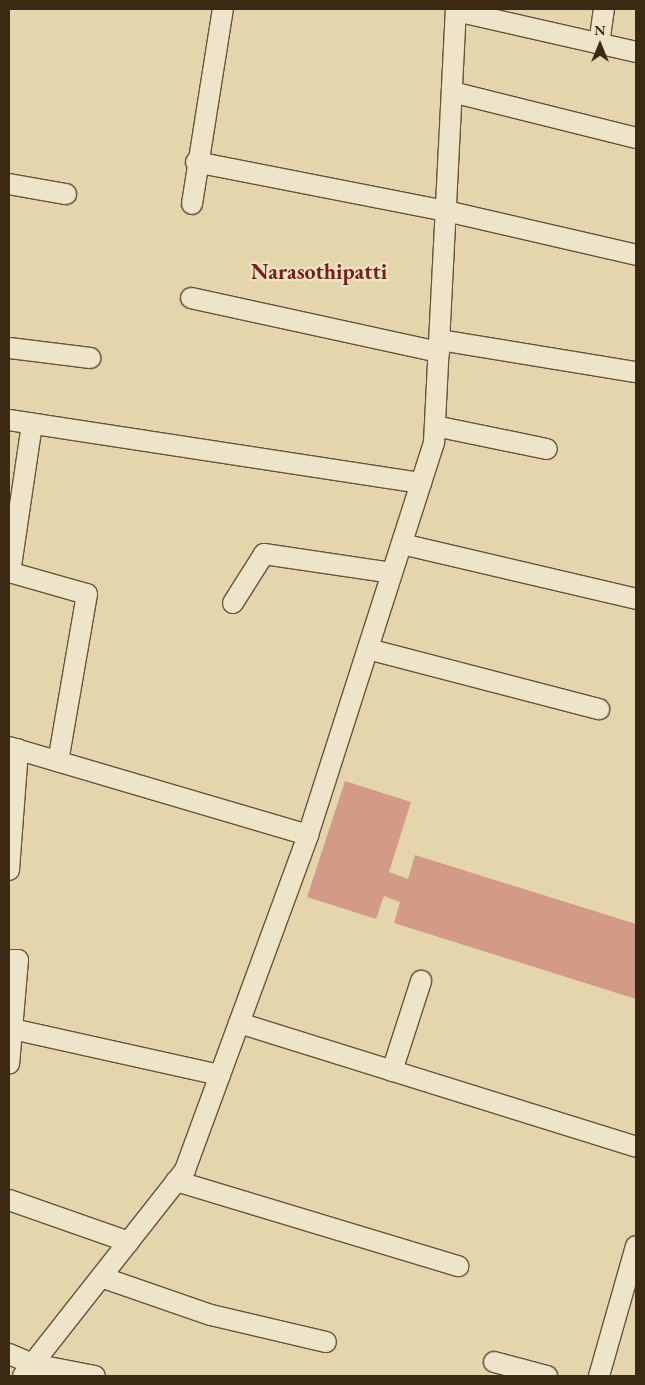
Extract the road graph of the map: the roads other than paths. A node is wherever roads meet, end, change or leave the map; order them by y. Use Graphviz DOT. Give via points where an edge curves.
graph roads {
  1 [pos="223,9"];
  2 [pos="604,9"];
  3 [pos="456,10"];
  4 [pos="600,44"];
  5 [pos="636,52"];
  6 [pos="452,92"];
  7 [pos="636,138"];
  8 [pos="196,162"];
  9 [pos="9,184"];
  10 [pos="66,194"];
  11 [pos="192,204"];
  12 [pos="446,211"];
  13 [pos="636,255"];
  14 [pos="191,298"];
  15 [pos="439,346"];
  16 [pos="9,348"];
  17 [pos="90,358"];
  18 [pos="636,372"];
  19 [pos="9,420"];
  20 [pos="32,424"];
  21 [pos="435,426"];
  22 [pos="547,449"];
  23 [pos="421,484"];
  24 [pos="402,544"];
  25 [pos="9,572"];
  26 [pos="392,573"];
  27 [pos="636,599"];
  28 [pos="232,603"];
  29 [pos="368,649"];
  30 [pos="599,709"];
  31 [pos="13,748"];
  32 [pos="58,762"];
  33 [pos="308,835"];
  34 [pos="9,870"];
  35 [pos="9,960"];
  36 [pos="421,981"];
  37 [pos="239,1023"];
  38 [pos="12,1030"];
  39 [pos="9,1064"];
  40 [pos="392,1071"];
  41 [pos="220,1075"];
  42 [pos="636,1147"];
  43 [pos="176,1181"];
  44 [pos="9,1200"];
  45 [pos="129,1242"];
  46 [pos="636,1246"];
  47 [pos="458,1266"];
  48 [pos="101,1277"];
  49 [pos="326,1342"];
  50 [pos="9,1354"];
  51 [pos="494,1362"];
  52 [pos="28,1370"];
  53 [pos="95,1376"];
  54 [pos="547,1376"];
  55 [pos="599,1376"];
  1 -- 8 [label="street"];
  2 -- 4 [label="street"];
  3 -- 4 [label="street"];
  3 -- 6 [label="street"];
  4 -- 5 [label="street"];
  6 -- 7 [label="street"];
  6 -- 12 [label="street"];
  8 -- 11 [label="street"];
  8 -- 12 [label="street"];
  9 -- 10 [label="street"];
  12 -- 13 [label="street"];
  12 -- 15 [label="street"];
  14 -- 15 [label="street"];
  15 -- 18 [label="street"];
  15 -- 21 [label="street"];
  16 -- 17 [label="street"];
  19 -- 20 [label="street"];
  20 -- 23 [label="street"];
  20 -- 25 [label="street"];
  21 -- 22 [label="street"];
  21 -- 23 [label="street" via="434,442"];
  23 -- 24 [label="street"];
  24 -- 26 [label="street"];
  24 -- 27 [label="street"];
  25 -- 32 [label="street" via="87,594"];
  26 -- 28 [label="street" via="264,554"];
  26 -- 29 [label="street"];
  29 -- 30 [label="street"];
  29 -- 33 [label="street"];
  31 -- 32 [label="street"];
  31 -- 34 [label="street"];
  32 -- 33 [label="street"];
  33 -- 37 [label="street"];
  35 -- 38 [label="street" via="18,960"];
  36 -- 40 [label="street"];
  37 -- 40 [label="street"];
  37 -- 41 [label="street"];
  38 -- 39 [label="street"];
  38 -- 41 [label="street"];
  40 -- 42 [label="street"];
  41 -- 43 [label="street" via="185,1170"];
  43 -- 45 [label="street"];
  43 -- 47 [label="street"];
  44 -- 45 [label="street"];
  45 -- 48 [label="street"];
  46 -- 55 [label="street"];
  48 -- 49 [label="street" via="211,1316"];
  48 -- 52 [label="street"];
  50 -- 52 [label="street"];
  51 -- 54 [label="street"];
  52 -- 53 [label="street"];
}
